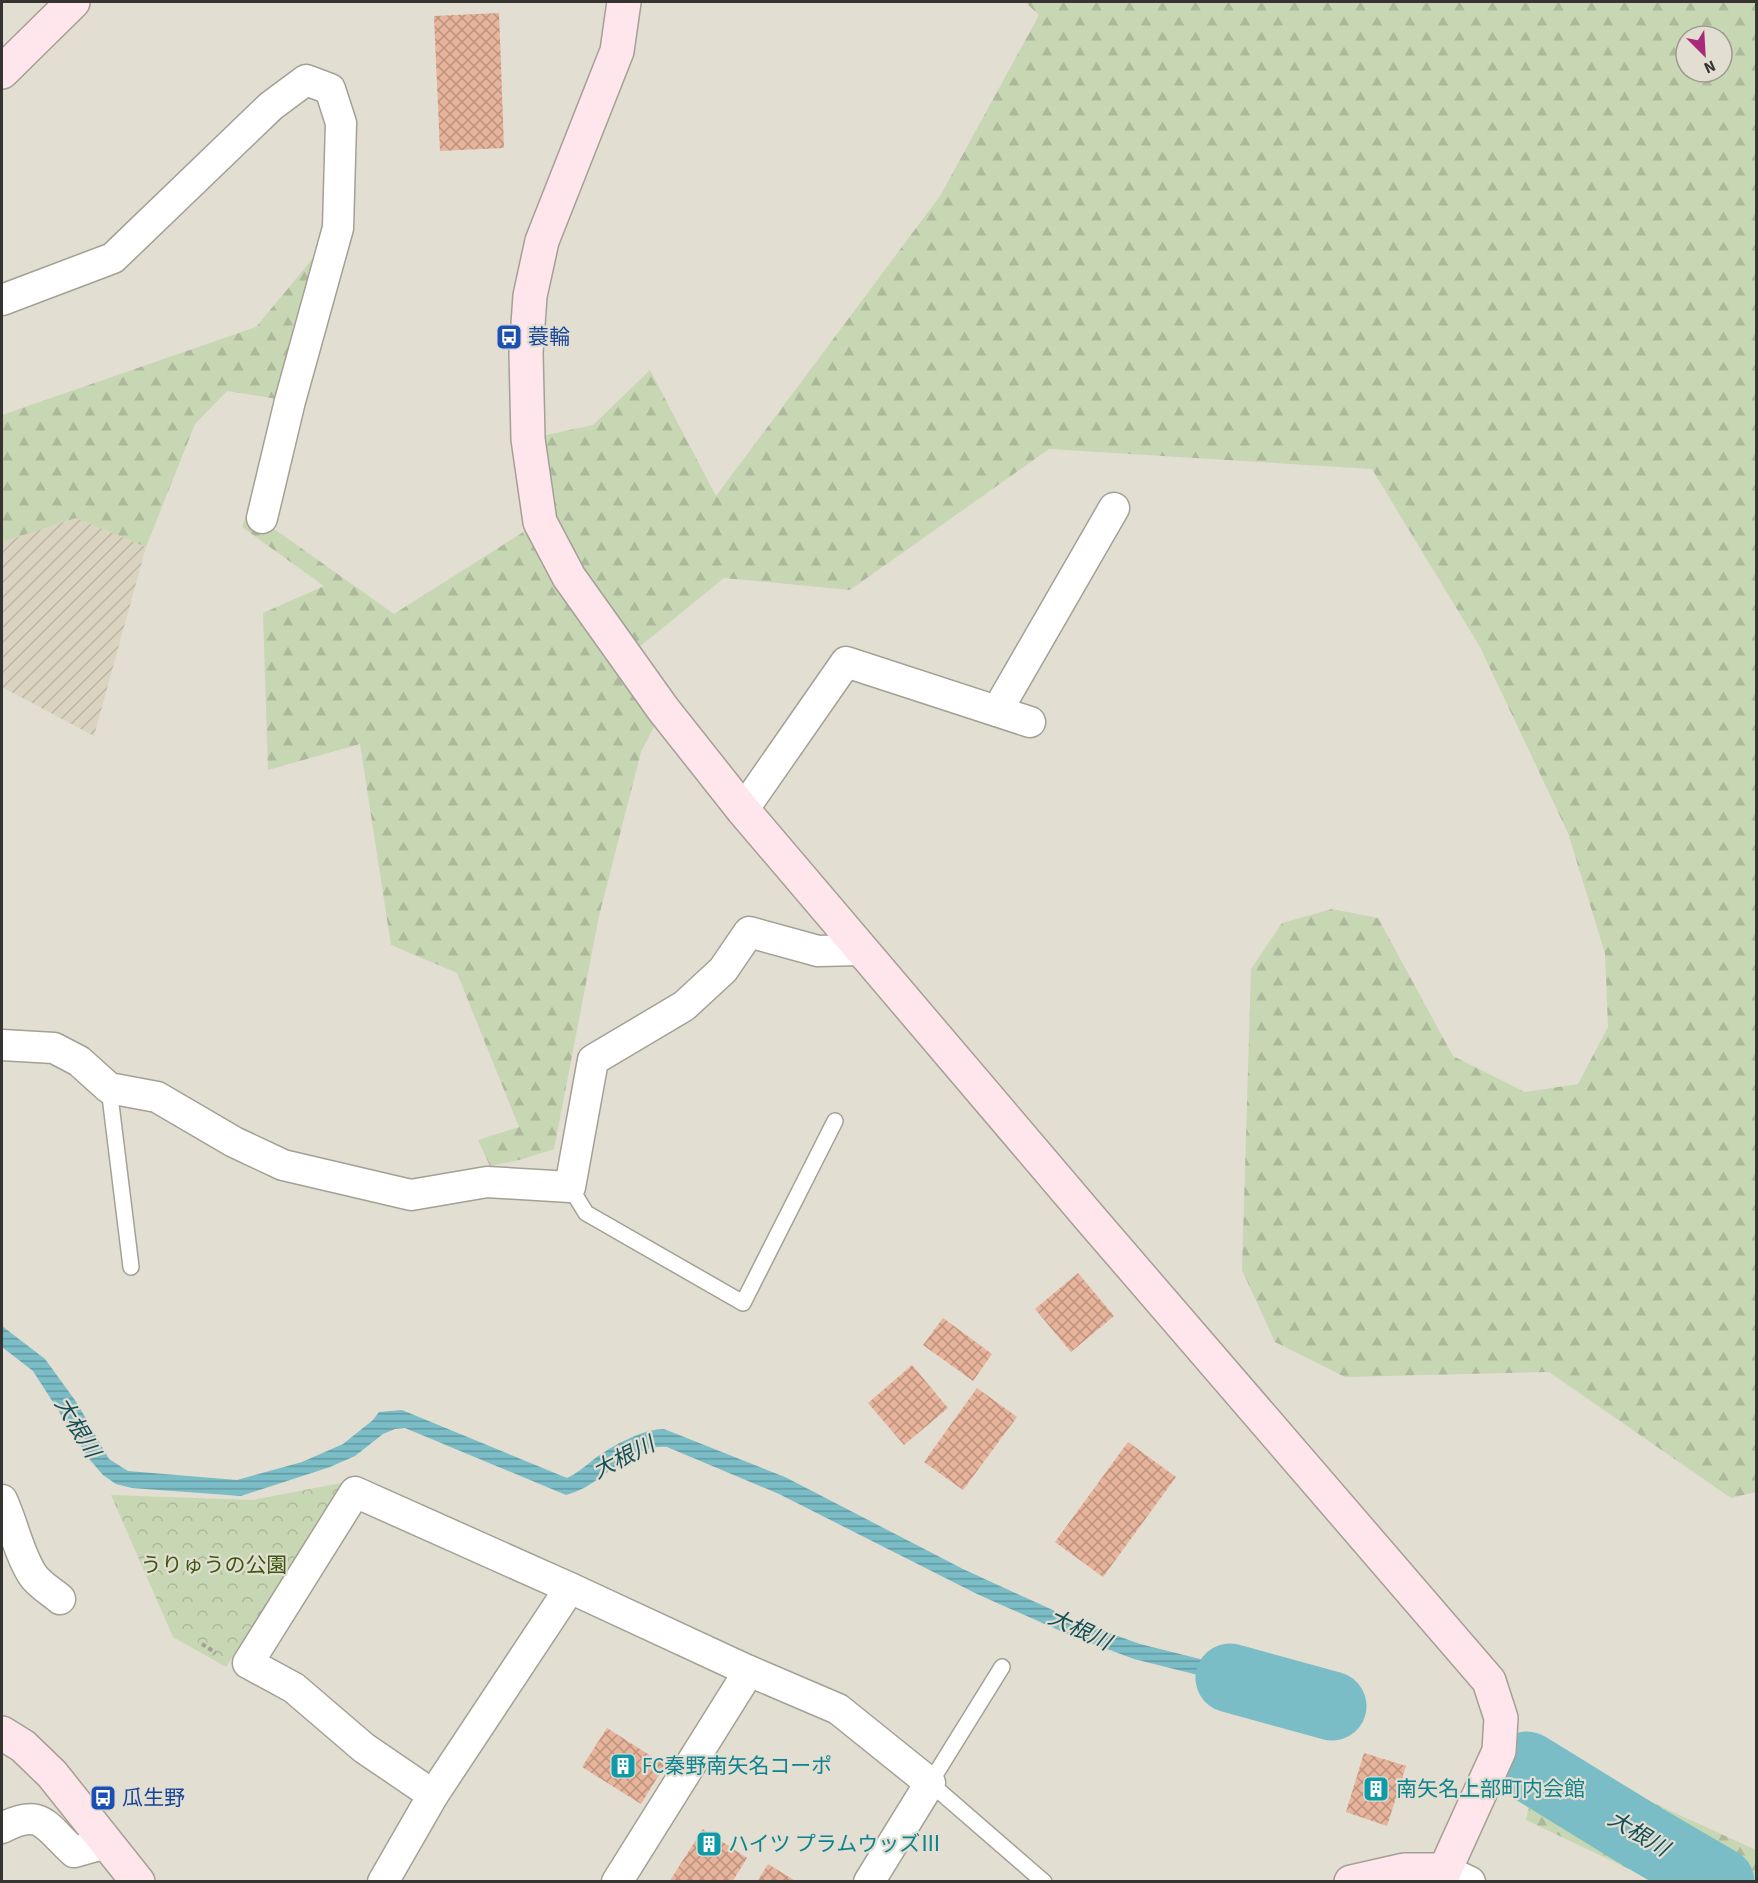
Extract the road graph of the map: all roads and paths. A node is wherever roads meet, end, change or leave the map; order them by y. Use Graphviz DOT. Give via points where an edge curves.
graph roads {
  1 [pos="73,2"];
  2 [pos="624,2"];
  3 [pos="2,72"];
  4 [pos="2,300"];
  5 [pos="1114,508"];
  6 [pos="262,518"];
  7 [pos="997,711"];
  8 [pos="1030,722"];
  9 [pos="743,810"];
  10 [pos="861,950"];
  11 [pos="2,1045"];
  12 [pos="109,1088"];
  13 [pos="835,1121"];
  14 [pos="570,1187"];
  15 [pos="130,1267"];
  16 [pos="2,1500"];
  17 [pos="11,1556"];
  18 [pos="570,1588"];
  19 [pos="60,1599"];
  20 [pos="1002,1667"];
  21 [pos="748,1671"];
  22 [pos="2,1733"];
  23 [pos="930,1783"];
  24 [pos="433,1795"];
  25 [pos="2,1828"];
  26 [pos="106,1843"];
  27 [pos="1457,1876"];
  28 [pos="138,1881"];
  29 [pos="383,1881"];
  30 [pos="617,1881"];
  31 [pos="869,1881"];
  32 [pos="1044,1881"];
  33 [pos="1351,1881"];
  1 -- 3 [label="street"];
  2 -- 9 [label="street" via="617,51 542,241 530,296 526,353 528,439 540,522 569,577 663,709"];
  4 -- 6 [label="street" via="113,258 271,106 306,80 330,88 341,123 338,228"];
  5 -- 7 [label="street"];
  7 -- 8 [label="street"];
  7 -- 9 [label="street" via="846,662"];
  9 -- 10 [label="street"];
  10 -- 14 [label="street" via="818,951 750,932 723,970 684,1006 593,1060"];
  10 -- 27 [label="street" via="1490,1681 1501,1718 1499,1750"];
  11 -- 12 [label="street" via="54,1048 80,1061"];
  12 -- 14 [label="street" via="157,1097 234,1142 283,1165 411,1195 487,1182"];
  12 -- 15 [label="lane"];
  13 -- 14 [label="lane" via="743,1303 586,1213"];
  16 -- 17 [label="street" via="11,1518"];
  17 -- 19 [label="street"];
  18 -- 21 [label="street"];
  18 -- 24 [label="street"];
  18 -- 24 [label="street" via="355,1492 248,1663 294,1688 364,1748"];
  20 -- 23 [label="lane"];
  21 -- 23 [label="street" via="838,1709"];
  21 -- 30 [label="street"];
  22 -- 26 [label="street" via="23,1746 52,1774"];
  23 -- 31 [label="street"];
  23 -- 32 [label="lane"];
  24 -- 29 [label="street"];
  25 -- 26 [label="street" via="32,1817 43,1822 74,1852"];
  26 -- 28 [label="street"];
  27 -- 33 [label="street" via="1404,1870"];
}
